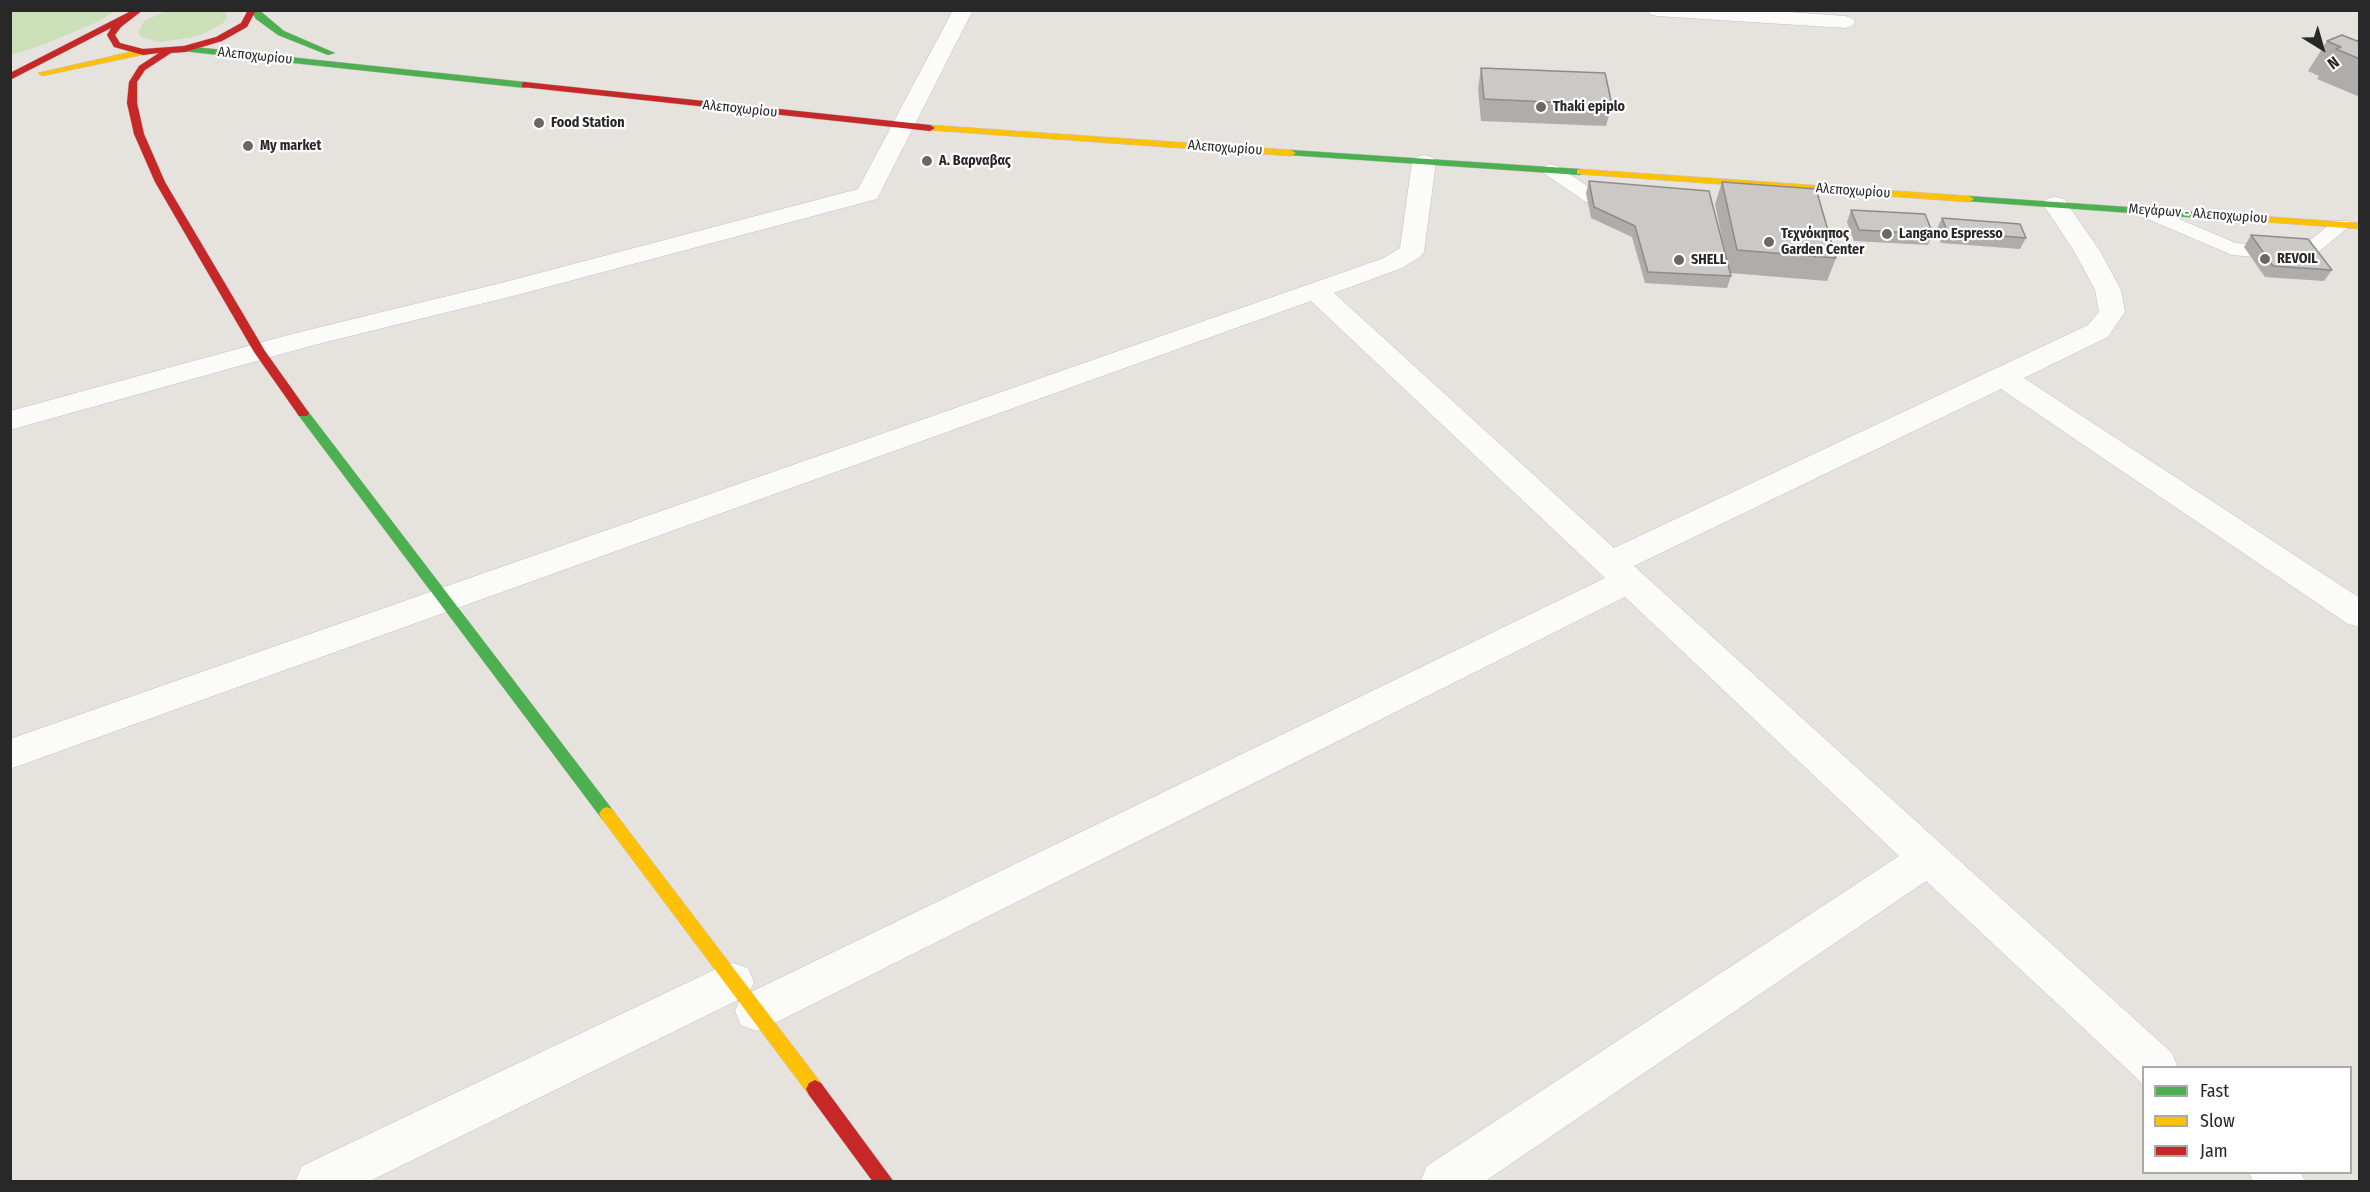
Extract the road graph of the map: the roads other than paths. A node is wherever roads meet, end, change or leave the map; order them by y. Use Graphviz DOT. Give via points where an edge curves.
graph roads {
  1 [pos="253,10"];
  2 [pos="963,10"];
  3 [pos="1657,10"];
  4 [pos="135,13"];
  5 [pos="1845,22"];
  6 [pos="185,49"];
  7 [pos="143,52"];
  8 [pos="167,52"];
  9 [pos="397,71"];
  10 [pos="10,78"];
  11 [pos="904,126"];
  12 [pos="1424,162"];
  13 [pos="1551,170"];
  14 [pos="1702,182"];
  15 [pos="1684,197"];
  16 [pos="1640,202"];
  17 [pos="2055,204"];
  18 [pos="2143,210"];
  19 [pos="2350,225"];
  20 [pos="1316,291"];
  21 [pos="260,352"];
  22 [pos="2003,377"];
  23 [pos="10,421"];
  24 [pos="1619,572"];
  25 [pos="446,600"];
  26 [pos="2360,615"];
  27 [pos="10,754"];
  28 [pos="1928,858"];
  29 [pos="744,996"];
  30 [pos="2155,1066"];
  31 [pos="318,1182"];
  32 [pos="885,1182"];
  33 [pos="1443,1182"];
  1 -- 6 [label="main road" via="244,25 233,32"];
  1 -- 9 [label="main road, Αλεποχωρίου" via="281,33 303,44"];
  2 -- 11 [label="street"];
  3 -- 5 [label="street"];
  4 -- 7 [label="main road" via="111,35 124,49"];
  4 -- 10 [label="main road"];
  6 -- 8 [label="main road"];
  6 -- 9 [label="main road, Αλεποχωρίου"];
  7 -- 8 [label="main road"];
  7 -- 10 [label="main road"];
  8 -- 21 [label="main road" via="142,68 133,82 132,103 139,134 160,182"];
  9 -- 11 [label="main road, Αλεποχωρίου"];
  11 -- 12 [label="main road, Αλεποχωρίου"];
  11 -- 21 [label="street" via="868,194"];
  12 -- 13 [label="main road, Αλεποχωρίου"];
  12 -- 20 [label="street" via="1412,252 1393,263"];
  13 -- 14 [label="main road, Αλεποχωρίου"];
  13 -- 16 [label="lane" via="1593,198"];
  14 -- 15 [label="lane"];
  14 -- 17 [label="main road, Αλεποχωρίου"];
  17 -- 18 [label="main road, Μεγάρων - Αλεποχωρίου"];
  17 -- 22 [label="street" via="2087,250 2108,290 2112,312 2098,331"];
  18 -- 19 [label="main road, Μεγάρων - Αλεποχωρίου"];
  18 -- 19 [label="lane" via="2232,249 2303,255"];
  20 -- 24 [label="street"];
  20 -- 25 [label="street"];
  21 -- 23 [label="street"];
  21 -- 25 [label="main road"];
  22 -- 24 [label="street"];
  22 -- 26 [label="street"];
  24 -- 28 [label="street"];
  24 -- 29 [label="street"];
  25 -- 27 [label="street"];
  25 -- 29 [label="main road"];
  28 -- 30 [label="street"];
  28 -- 33 [label="street"];
  29 -- 31 [label="street"];
  29 -- 32 [label="main road"];
}
